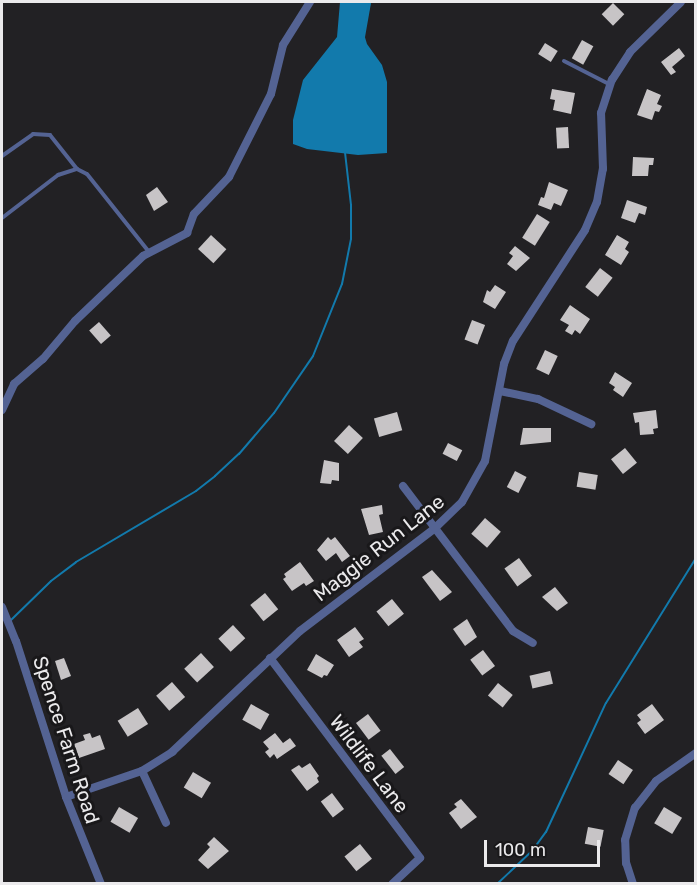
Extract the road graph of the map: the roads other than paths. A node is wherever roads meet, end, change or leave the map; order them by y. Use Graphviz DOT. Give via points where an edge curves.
graph roads {
  1 [pos="310,2"];
  2 [pos="681,2"];
  3 [pos="564,61"];
  4 [pos="610,84"];
  5 [pos="2,156"];
  6 [pos="77,169"];
  7 [pos="2,218"];
  8 [pos="149,252"];
  9 [pos="500,391"];
  10 [pos="2,410"];
  11 [pos="591,424"];
  12 [pos="403,486"];
  13 [pos="435,528"];
  14 [pos="2,608"];
  15 [pos="533,643"];
  16 [pos="270,658"];
  17 [pos="696,753"];
  18 [pos="142,771"];
  19 [pos="66,797"];
  20 [pos="166,823"];
  21 [pos="100,884"];
  22 [pos="392,884"];
  23 [pos="633,884"];
  1 -- 8 [label="street" via="283,45 271,94 229,177 194,214 187,233"];
  2 -- 4 [label="street, Maggie Run Lane" via="630,52"];
  3 -- 4 [label="lane"];
  4 -- 9 [label="street, Maggie Run Lane" via="601,113 603,169 597,202 585,230 519,328 504,364"];
  5 -- 6 [label="lane" via="33,134 50,135"];
  6 -- 7 [label="lane" via="58,175"];
  6 -- 8 [label="lane" via="87,174"];
  8 -- 10 [label="street" via="14,384"];
  9 -- 11 [label="street" via="538,399"];
  9 -- 13 [label="street, Maggie Run Lane" via="490,447 480,474 462,502"];
  12 -- 13 [label="street"];
  13 -- 15 [label="street" via="513,631"];
  13 -- 16 [label="street, Maggie Run Lane"];
  14 -- 19 [label="street, Spence Farm Road"];
  16 -- 18 [label="street, Maggie Run Lane" via="184,743"];
  16 -- 22 [label="street, Wildlife Lane" via="420,858"];
  17 -- 23 [label="street" via="656,781 635,808 625,840 626,863"];
  18 -- 19 [label="street, Maggie Run Lane"];
  18 -- 20 [label="street"];
  19 -- 21 [label="street, Spence Farm Road"];
}
